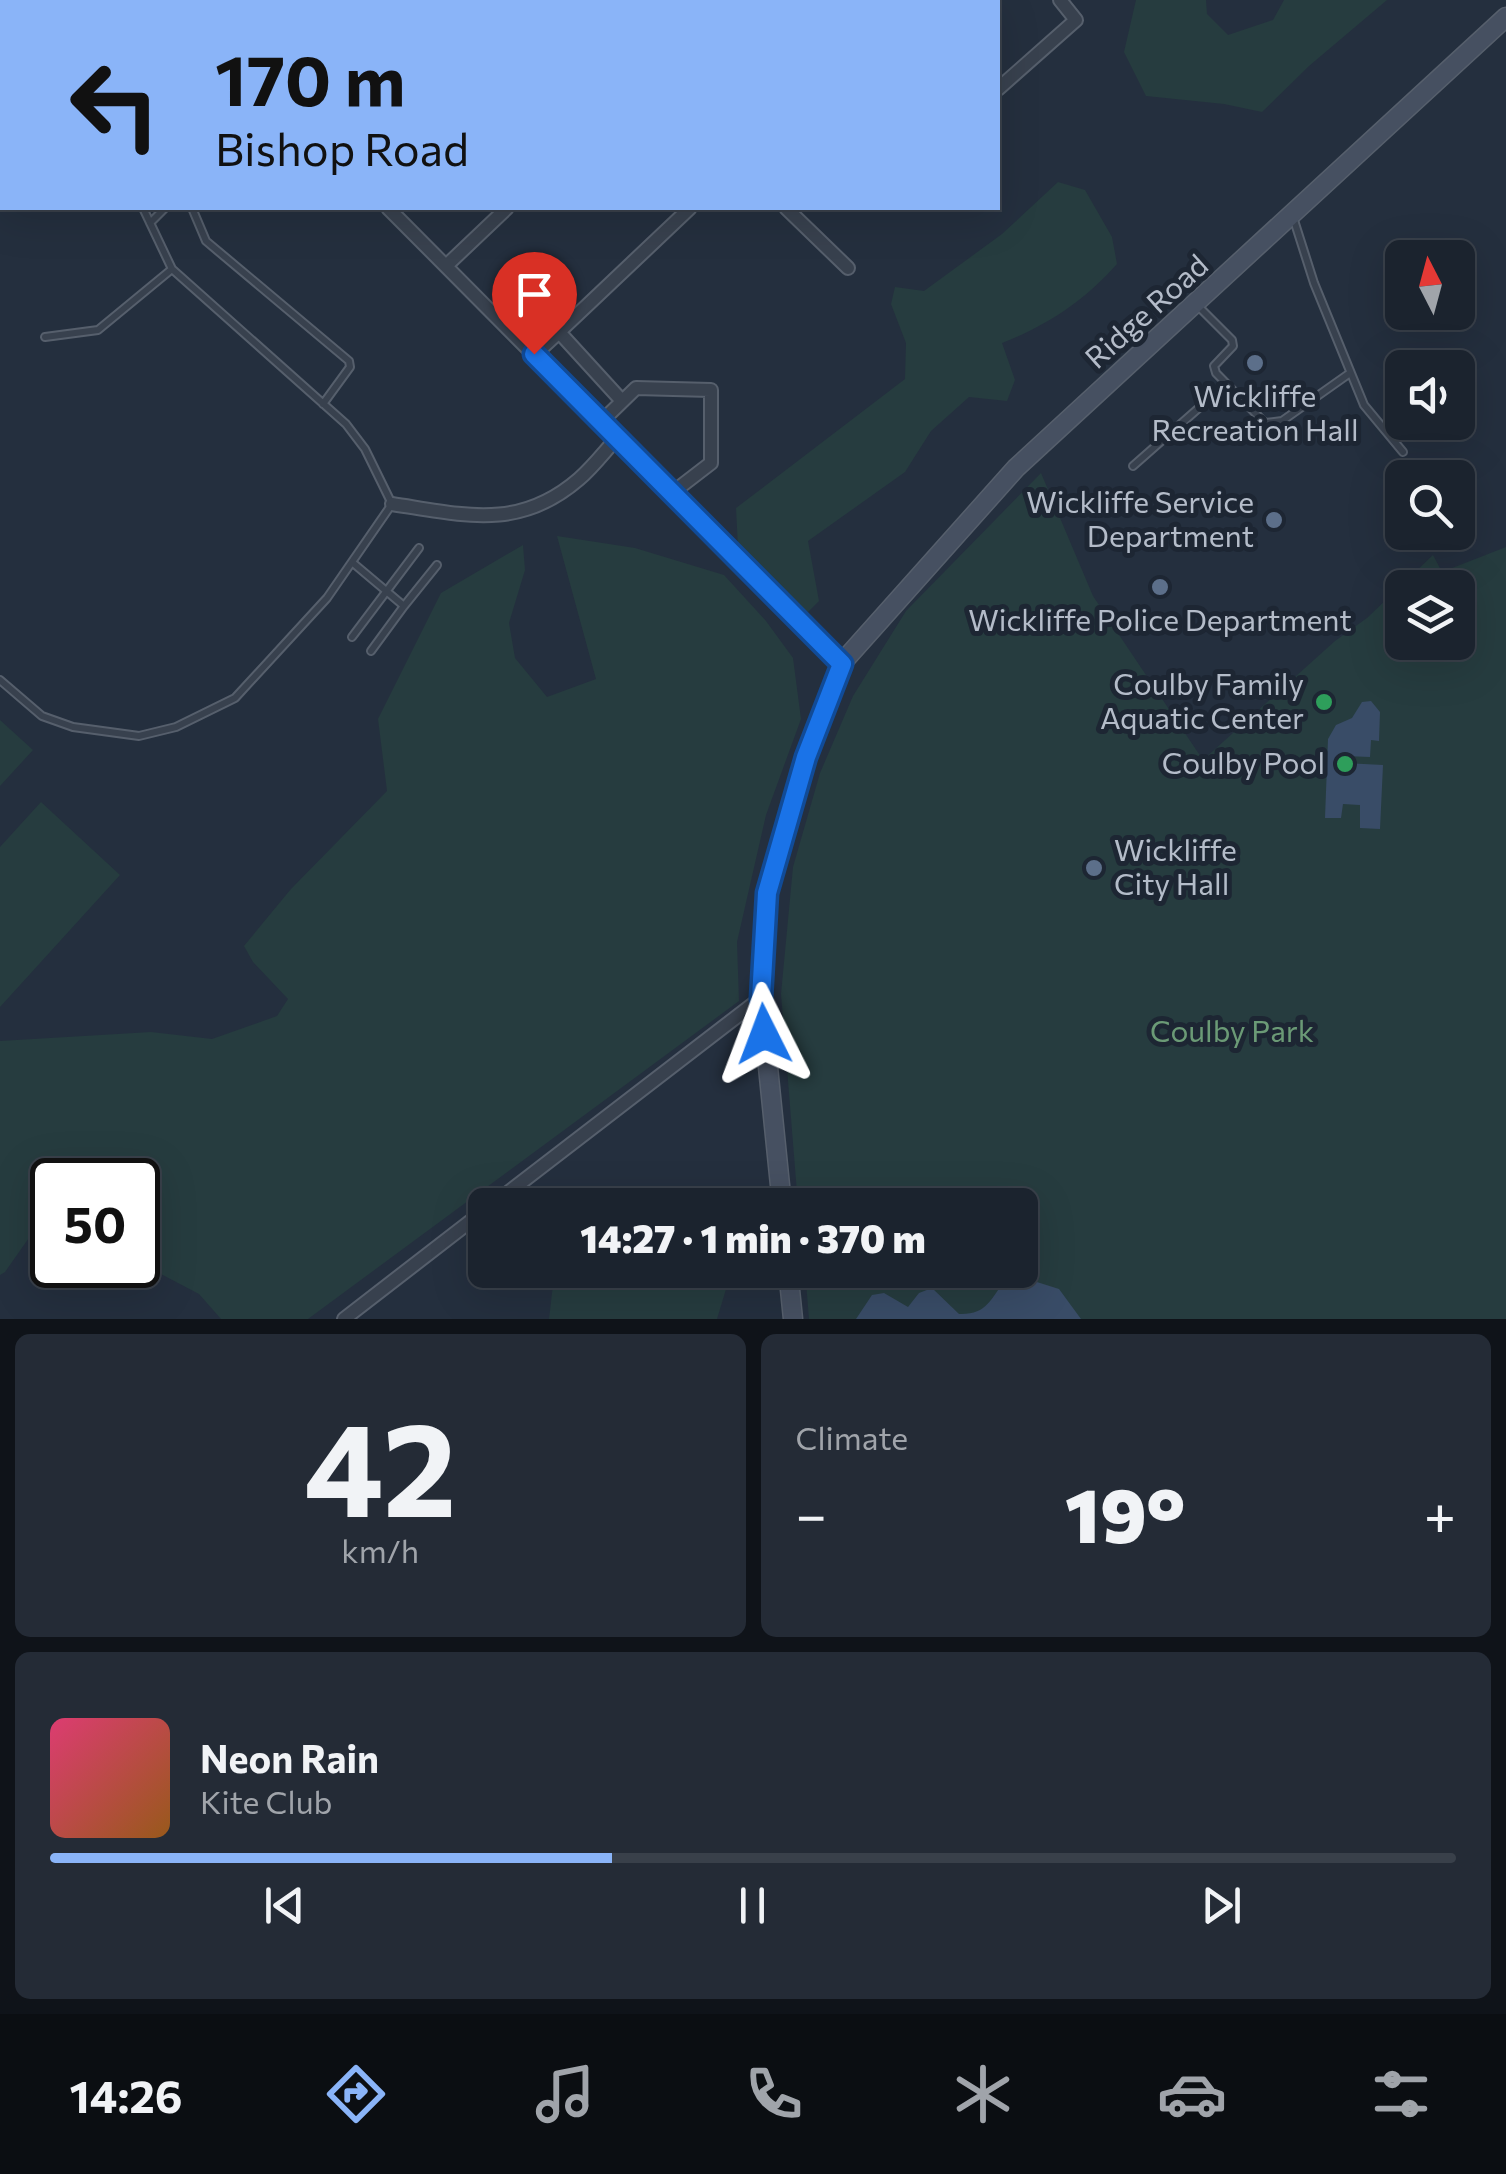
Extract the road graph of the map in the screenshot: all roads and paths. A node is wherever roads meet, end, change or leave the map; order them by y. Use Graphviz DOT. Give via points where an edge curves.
graph roads {
  1 [pos="1060,0"];
  2 [pos="1506,18"];
  3 [pos="1000,87"];
  4 [pos="144,210"];
  5 [pos="163,210"];
  6 [pos="193,210"];
  7 [pos="390,210"];
  8 [pos="504,210"];
  9 [pos="688,210"];
  10 [pos="788,210"];
  11 [pos="1293,216"];
  12 [pos="150,223"];
  13 [pos="446,266"];
  14 [pos="848,268"];
  15 [pos="172,269"];
  16 [pos="1196,304"];
  17 [pos="559,332"];
  18 [pos="44,337"];
  19 [pos="534,354"];
  20 [pos="1350,373"];
  21 [pos="1226,384"];
  22 [pos="622,402"];
  23 [pos="323,404"];
  24 [pos="601,422"];
  25 [pos="617,438"];
  26 [pos="1403,452"];
  27 [pos="1133,466"];
  28 [pos="672,493"];
  29 [pos="392,504"];
  30 [pos="420,548"];
  31 [pos="352,563"];
  32 [pos="437,565"];
  33 [pos="386,591"];
  34 [pos="404,606"];
  35 [pos="352,637"];
  36 [pos="372,651"];
  37 [pos="842,664"];
  38 [pos="0,680"];
  39 [pos="761,998"];
  40 [pos="514,1188"];
  41 [pos="780,1188"];
  42 [pos="468,1223"];
  43 [pos="790,1288"];
  44 [pos="344,1319"];
  45 [pos="793,1319"];
  1 -- 3 [label="street" via="1076,20"];
  2 -- 11 [label="main road, Ridge Road"];
  4 -- 12 [label="lane"];
  5 -- 12 [label="lane"];
  6 -- 23 [label="lane" via="206,241 349,361"];
  7 -- 13 [label="street"];
  8 -- 13 [label="street"];
  9 -- 17 [label="street"];
  10 -- 14 [label="street"];
  11 -- 16 [label="main road, Ridge Road"];
  11 -- 20 [label="lane"];
  12 -- 15 [label="lane"];
  13 -- 19 [label="street"];
  15 -- 18 [label="lane" via="98,330"];
  15 -- 23 [label="lane"];
  16 -- 21 [label="lane" via="1232,340 1214,366"];
  16 -- 37 [label="main road, Ridge Road" via="1016,468"];
  17 -- 19 [label="street"];
  17 -- 22 [label="street"];
  19 -- 24 [label="street"];
  20 -- 21 [label="lane" via="1270,424"];
  20 -- 26 [label="lane" via="1364,404"];
  21 -- 27 [label="lane"];
  22 -- 24 [label="street"];
  22 -- 28 [label="street" via="636,388 711,390 710,464"];
  23 -- 29 [label="lane" via="365,449"];
  24 -- 25 [label="street"];
  25 -- 28 [label="street"];
  25 -- 29 [label="street" via="580,478 541,505 497,517"];
  28 -- 37 [label="street"];
  29 -- 31 [label="lane"];
  30 -- 33 [label="lane"];
  31 -- 33 [label="lane"];
  31 -- 38 [label="lane" via="235,698 176,727 139,736 73,727 42,716"];
  32 -- 34 [label="lane"];
  33 -- 34 [label="lane"];
  33 -- 35 [label="lane"];
  34 -- 36 [label="lane"];
  37 -- 39 [label="main road" via="806,757 767,893"];
  39 -- 40 [label="street"];
  39 -- 41 [label="main road"];
  42 -- 44 [label="street"];
  43 -- 45 [label="main road"];
}
